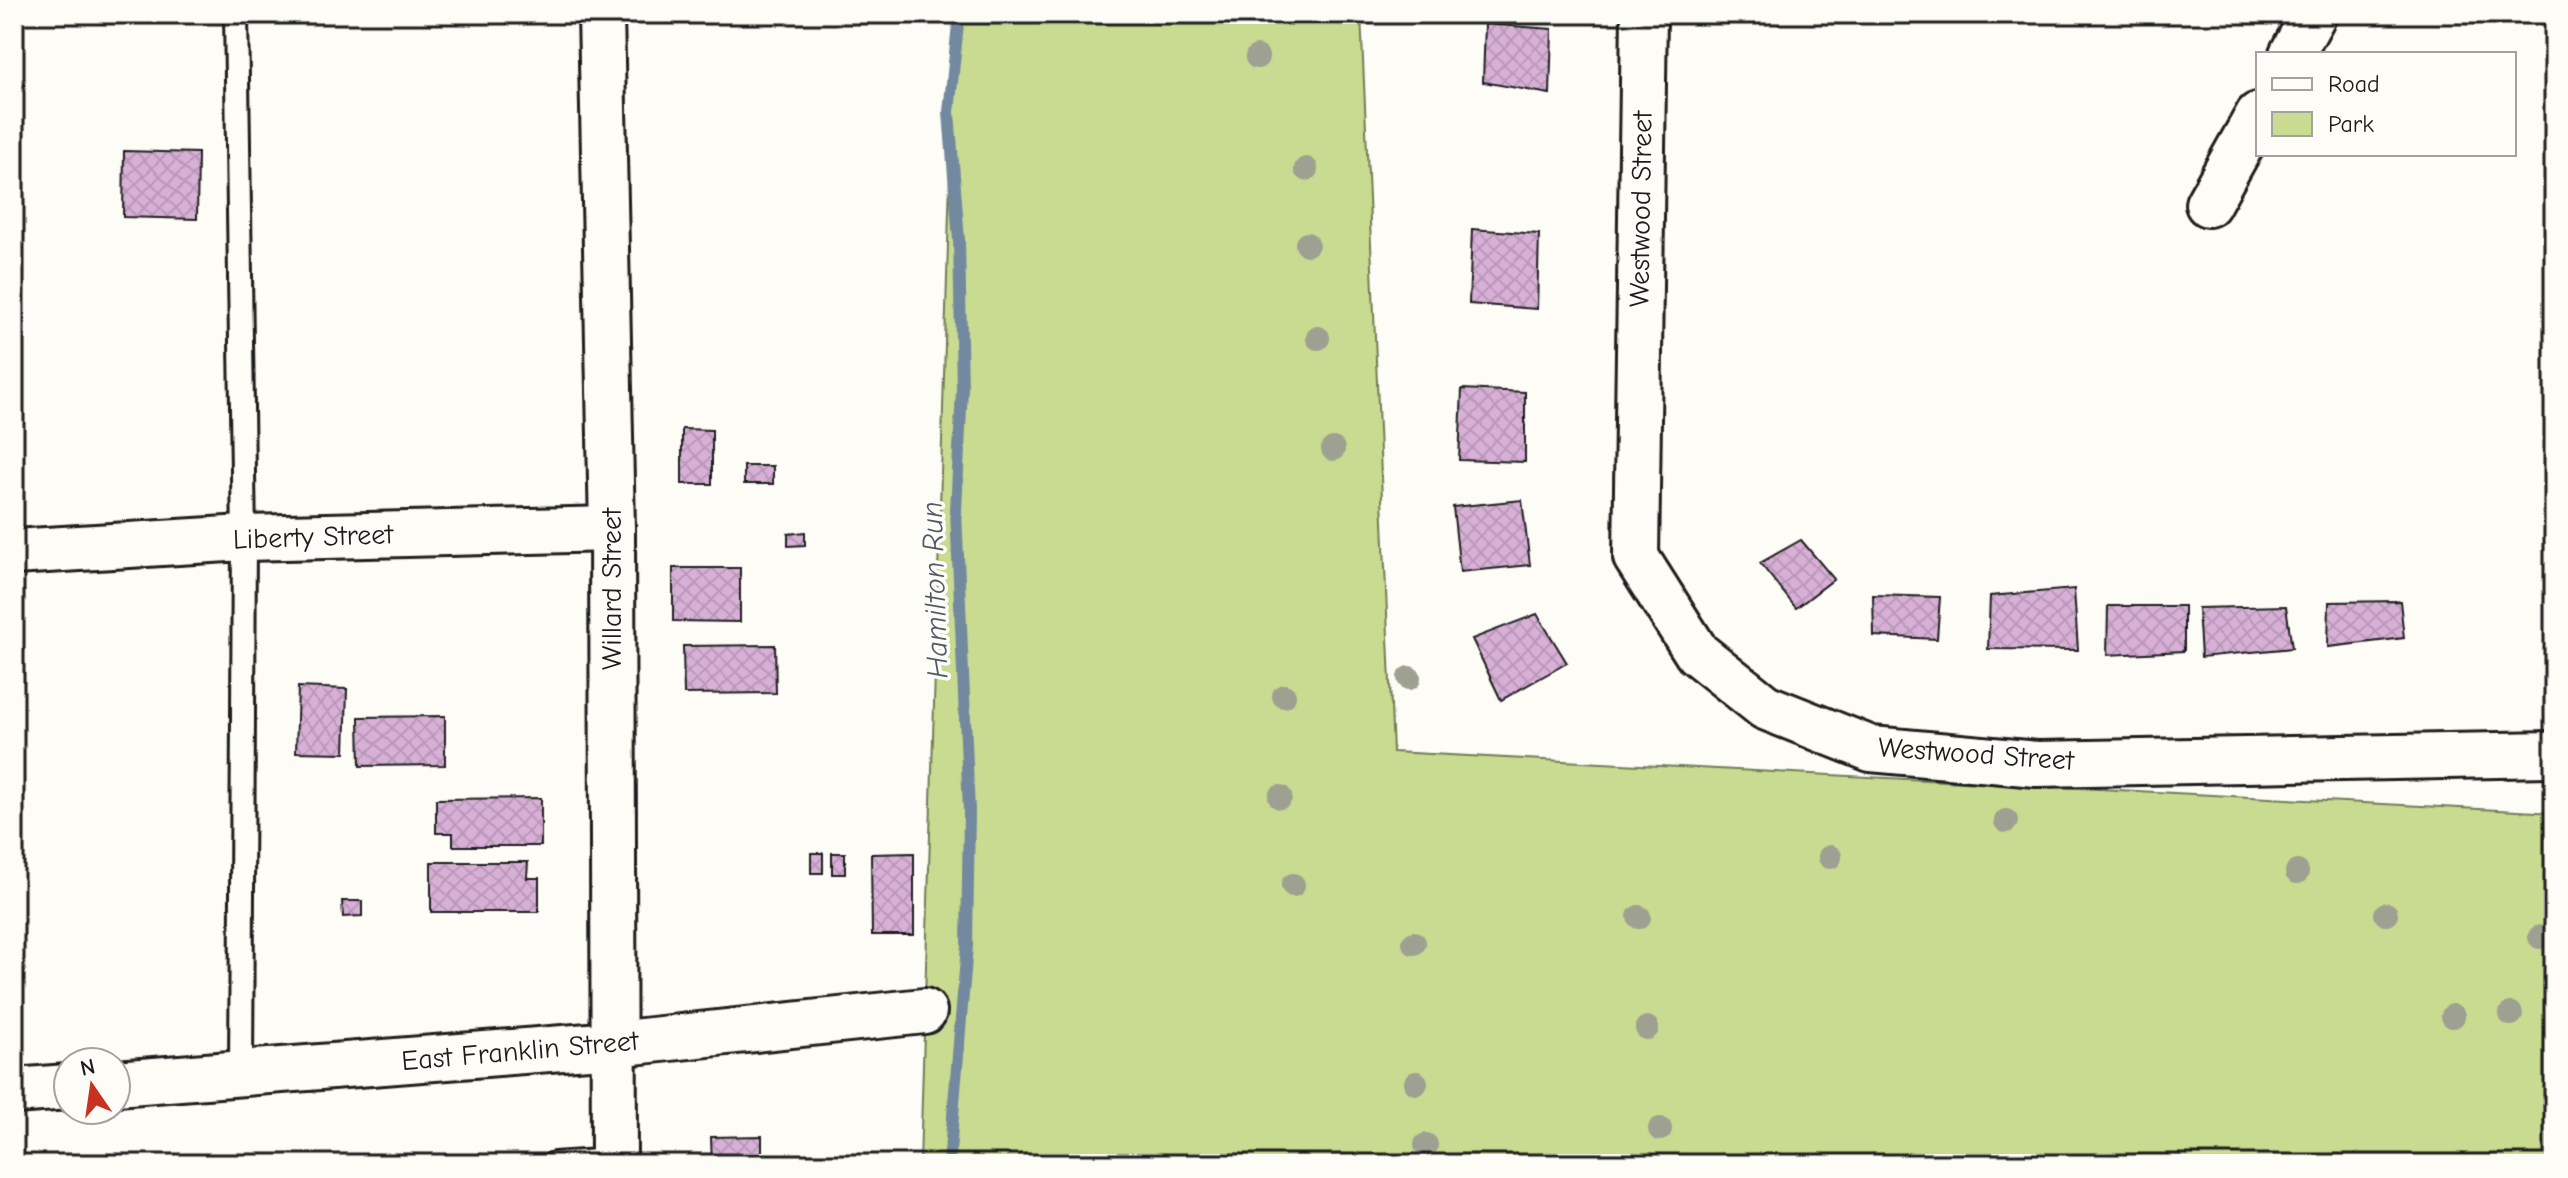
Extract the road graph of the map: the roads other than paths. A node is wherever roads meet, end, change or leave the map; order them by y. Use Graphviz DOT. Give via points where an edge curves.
graph roads {
  1 [pos="236,14"];
  2 [pos="601,14"];
  3 [pos="1644,14"];
  4 [pos="2314,14"];
  5 [pos="2293,52"];
  6 [pos="2256,119"];
  7 [pos="2208,204"];
  8 [pos="612,529"];
  9 [pos="244,538"];
  10 [pos="14,552"];
  11 [pos="2554,754"];
  12 [pos="924,1011"];
  13 [pos="614,1044"];
  14 [pos="241,1073"];
  15 [pos="132,1082"];
  16 [pos="52,1088"];
  17 [pos="14,1091"];
  18 [pos="614,1162"];
  19 [pos="554,1164"];
  1 -- 9 [label="lane"];
  2 -- 8 [label="street, Willard Street"];
  3 -- 11 [label="street, Westwood Street" via="1636,557 1697,653 1765,707 1871,749 2037,764"];
  4 -- 5 [label="street"];
  6 -- 7 [label="street"];
  8 -- 9 [label="street, Liberty Street"];
  8 -- 13 [label="street, Willard Street"];
  9 -- 10 [label="street, Liberty Street"];
  9 -- 14 [label="lane"];
  12 -- 13 [label="street, East Franklin Street"];
  13 -- 14 [label="street, East Franklin Street"];
  13 -- 18 [label="street, Willard Street"];
  14 -- 15 [label="street, East Franklin Street"];
  16 -- 17 [label="street"];
  18 -- 19 [label="lane"];
}
